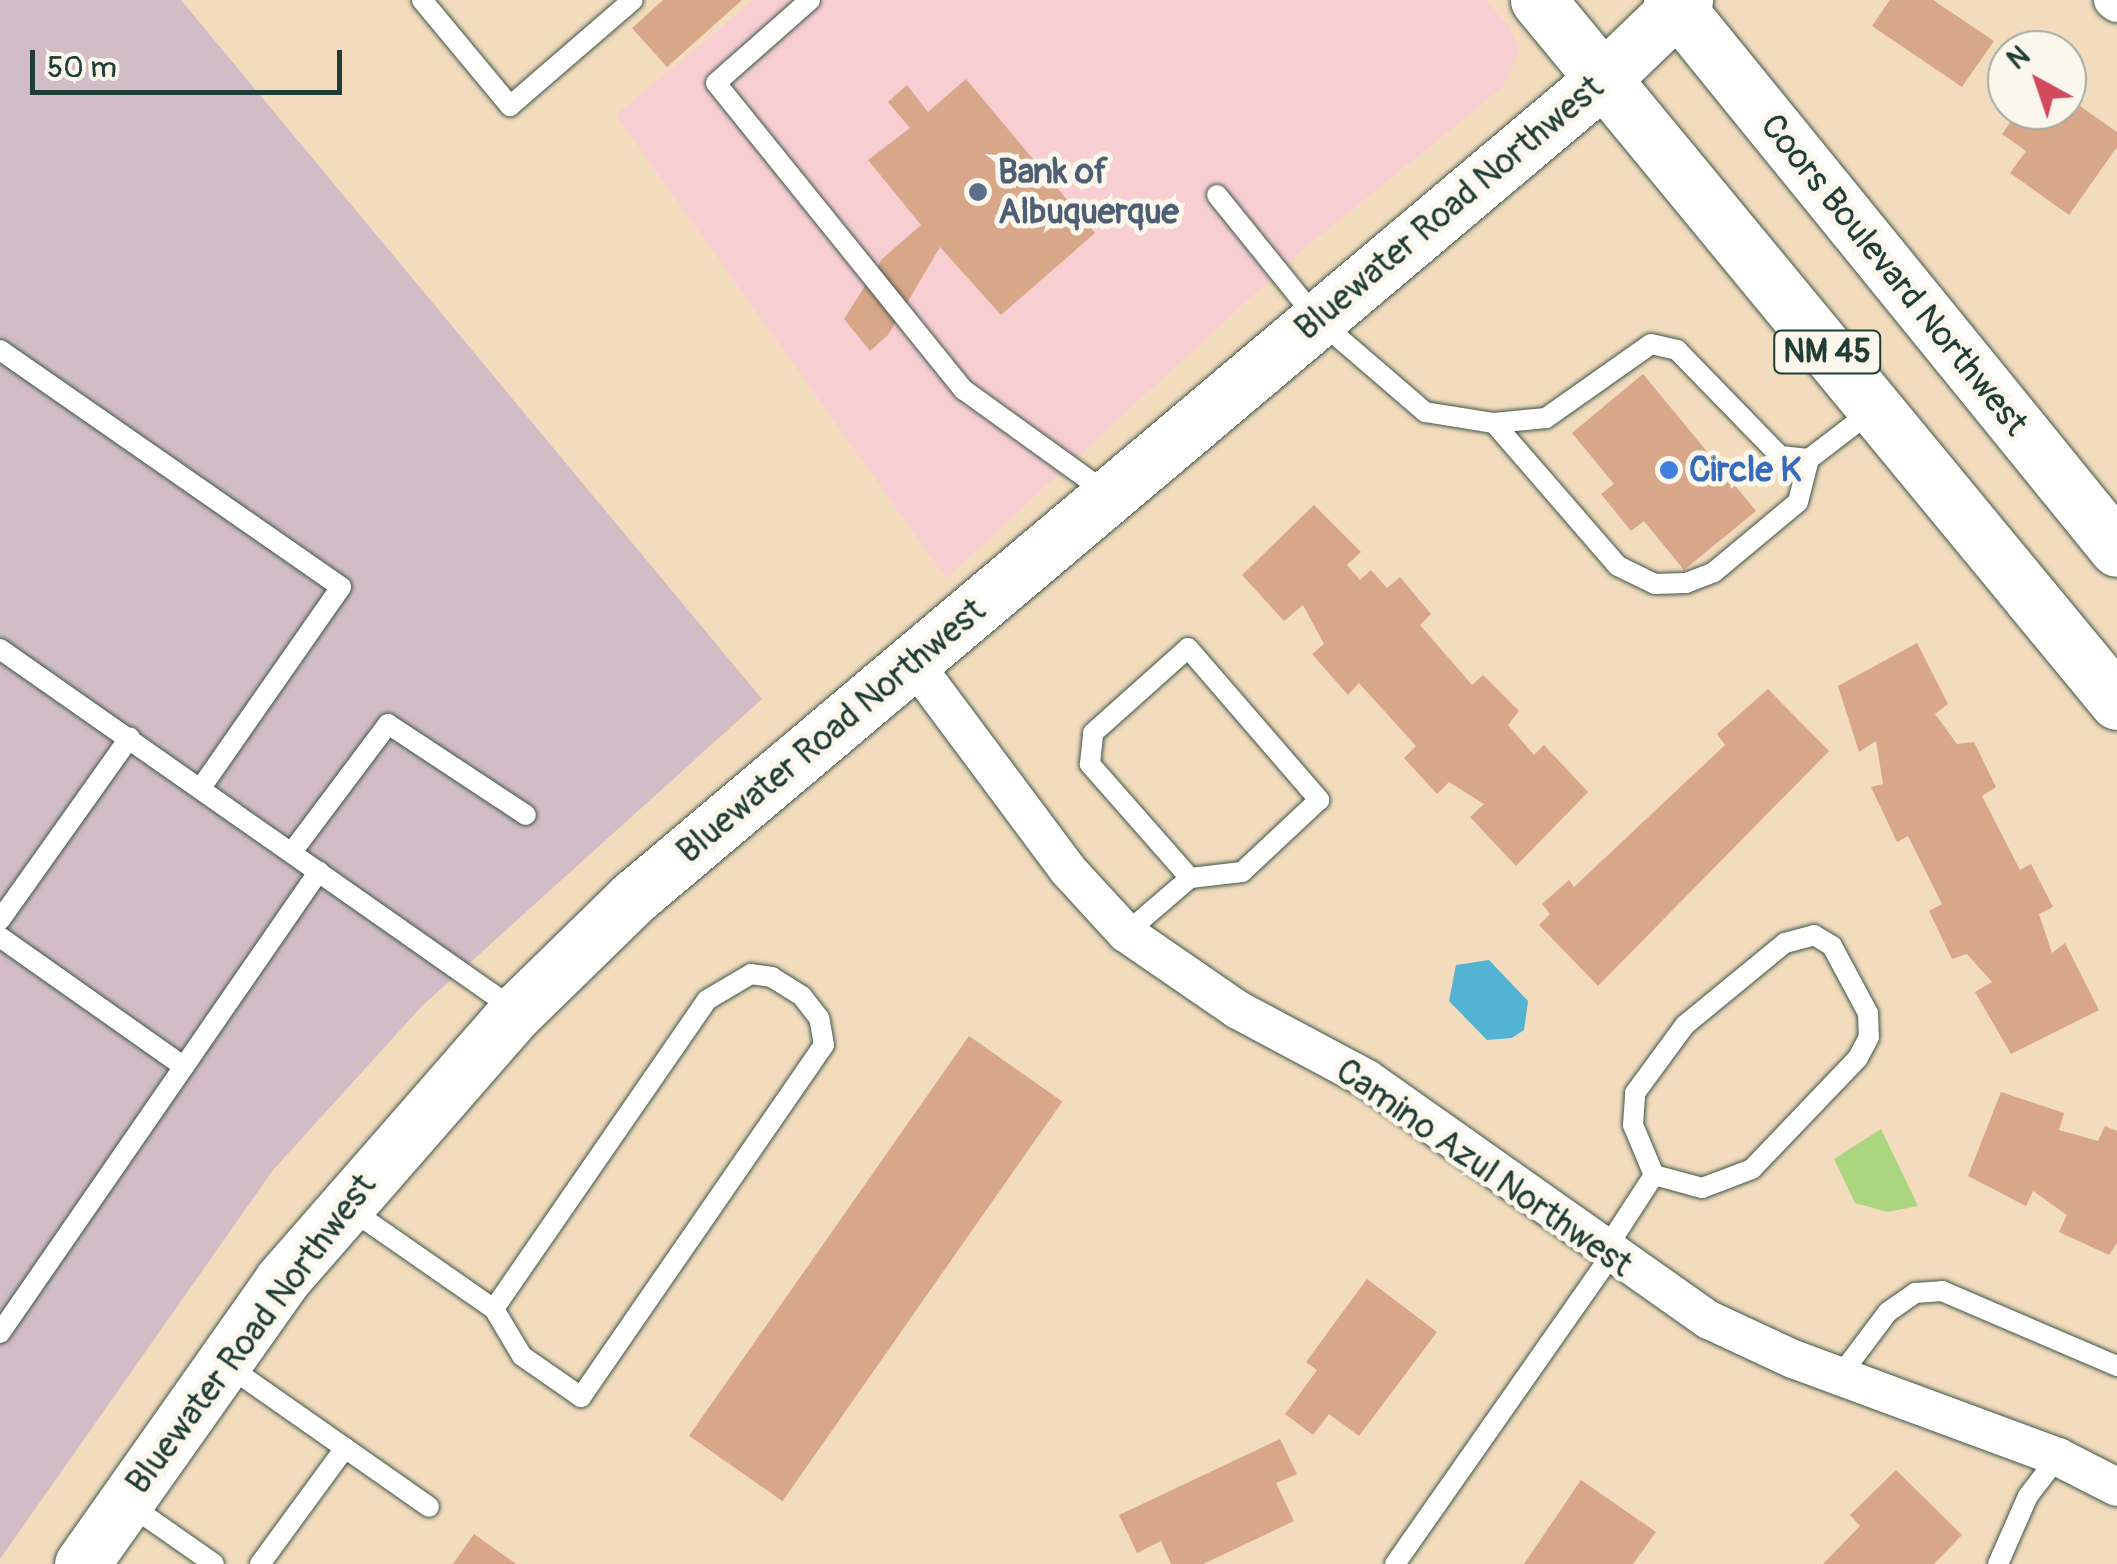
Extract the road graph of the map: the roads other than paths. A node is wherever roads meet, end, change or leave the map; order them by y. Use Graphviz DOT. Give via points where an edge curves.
graph roads {
  1 [pos="422,0"];
  2 [pos="810,0"];
  3 [pos="1538,0"];
  4 [pos="628,2"];
  5 [pos="1678,3"];
  6 [pos="1603,79"];
  7 [pos="1217,195"];
  8 [pos="1317,319"];
  9 [pos="0,350"];
  10 [pos="1874,410"];
  11 [pos="1494,422"];
  12 [pos="1809,459"];
  13 [pos="1110,495"];
  14 [pos="2117,549"];
  15 [pos="0,648"];
  16 [pos="913,662"];
  17 [pos="2117,702"];
  18 [pos="130,736"];
  19 [pos="201,788"];
  20 [pos="526,816"];
  21 [pos="292,852"];
  22 [pos="319,871"];
  23 [pos="1190,878"];
  24 [pos="0,920"];
  25 [pos="1126,934"];
  26 [pos="0,937"];
  27 [pos="516,1011"];
  28 [pos="184,1067"];
  29 [pos="1654,1174"];
  30 [pos="344,1205"];
  31 [pos="1608,1254"];
  32 [pos="494,1309"];
  33 [pos="0,1333"];
  34 [pos="223,1363"];
  35 [pos="2117,1366"];
  36 [pos="1842,1373"];
  37 [pos="345,1448"];
  38 [pos="2058,1457"];
  39 [pos="2117,1487"];
  40 [pos="125,1502"];
  41 [pos="429,1506"];
  42 [pos="82,1564"];
  43 [pos="214,1564"];
  44 [pos="260,1564"];
  45 [pos="1395,1564"];
  46 [pos="1998,1564"];
  1 -- 4 [label="lane" via="510,106"];
  2 -- 13 [label="lane" via="716,83 964,390"];
  3 -- 6 [label="street, NM 45"];
  5 -- 6 [label="street, Bluewater Road Northwest"];
  5 -- 14 [label="street, Coors Boulevard Northwest / NM 45"];
  6 -- 8 [label="street, Bluewater Road Northwest"];
  6 -- 10 [label="street, NM 45"];
  7 -- 8 [label="lane"];
  8 -- 11 [label="lane" via="1426,412"];
  8 -- 13 [label="street, Bluewater Road Northwest"];
  9 -- 19 [label="lane" via="341,586"];
  10 -- 12 [label="lane"];
  10 -- 17 [label="street, NM 45"];
  11 -- 12 [label="lane" via="1546,418 1650,344 1676,350 1780,456"];
  11 -- 12 [label="lane" via="1608,556 1655,584 1686,584 1714,572 1798,502"];
  13 -- 16 [label="street, Bluewater Road Northwest"];
  15 -- 18 [label="lane"];
  16 -- 25 [label="street, Camino Azul Northwest" via="1068,870"];
  16 -- 27 [label="street, Bluewater Road Northwest" via="634,896"];
  18 -- 19 [label="lane"];
  18 -- 24 [label="lane"];
  19 -- 21 [label="lane"];
  20 -- 21 [label="lane" via="388,724"];
  21 -- 22 [label="lane"];
  22 -- 27 [label="lane"];
  22 -- 28 [label="lane"];
  23 -- 23 [label="lane" via="1090,764 1093,733 1188,648 1319,800 1242,872"];
  23 -- 25 [label="lane"];
  25 -- 31 [label="street, Camino Azul Northwest" via="1238,1010 1367,1079"];
  26 -- 28 [label="lane"];
  27 -- 30 [label="street, Bluewater Road Northwest"];
  28 -- 33 [label="lane"];
  29 -- 29 [label="lane" via="1632,1124 1635,1093 1685,1025 1785,943 1814,935 1832,946 1868,1012 1869,1037 1858,1058 1752,1169 1702,1188"];
  29 -- 31 [label="lane"];
  30 -- 32 [label="lane"];
  30 -- 34 [label="street, Bluewater Road Northwest"];
  31 -- 36 [label="street, Camino Azul Northwest" via="1709,1320 1793,1359"];
  31 -- 45 [label="lane"];
  32 -- 32 [label="lane" via="522,1356 580,1397 824,1044 819,1018 802,996 772,977 751,974 706,1000"];
  34 -- 37 [label="lane"];
  34 -- 40 [label="street, Bluewater Road Northwest"];
  35 -- 36 [label="lane" via="1942,1291 1916,1293 1888,1312"];
  36 -- 38 [label="street, Camino Azul Northwest"];
  37 -- 41 [label="lane"];
  37 -- 44 [label="lane"];
  38 -- 39 [label="street, Camino Azul Northwest"];
  38 -- 46 [label="lane" via="2028,1496"];
  40 -- 42 [label="street, Bluewater Road Northwest"];
  40 -- 43 [label="lane"];
}
